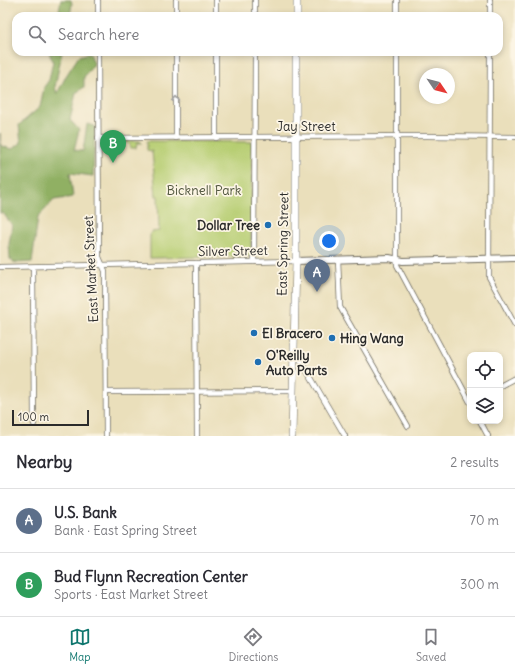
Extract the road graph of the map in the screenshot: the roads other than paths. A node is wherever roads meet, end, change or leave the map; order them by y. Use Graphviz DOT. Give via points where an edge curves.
graph roads {
  1 [pos="98,0"];
  2 [pos="176,0"];
  3 [pos="216,0"];
  4 [pos="255,0"];
  5 [pos="297,0"];
  6 [pos="397,0"];
  7 [pos="490,0"];
  8 [pos="98,12"];
  9 [pos="176,12"];
  10 [pos="216,12"];
  11 [pos="255,12"];
  12 [pos="296,12"];
  13 [pos="397,12"];
  14 [pos="490,12"];
  15 [pos="98,56"];
  16 [pos="176,56"];
  17 [pos="216,56"];
  18 [pos="255,56"];
  19 [pos="296,56"];
  20 [pos="397,56"];
  21 [pos="490,56"];
  22 [pos="254,137"];
  23 [pos="397,137"];
  24 [pos="490,137"];
  25 [pos="515,137"];
  26 [pos="98,138"];
  27 [pos="176,138"];
  28 [pos="216,138"];
  29 [pos="296,138"];
  30 [pos="489,258"];
  31 [pos="515,258"];
  32 [pos="338,259"];
  33 [pos="396,260"];
  34 [pos="296,261"];
  35 [pos="254,262"];
  36 [pos="196,263"];
  37 [pos="102,265"];
  38 [pos="0,267"];
  39 [pos="32,267"];
  40 [pos="515,326"];
  41 [pos="293,358"];
  42 [pos="515,378"];
  43 [pos="503,384"];
  44 [pos="293,391"];
  45 [pos="106,392"];
  46 [pos="197,392"];
  47 [pos="467,396"];
  48 [pos="34,424"];
  49 [pos="482,424"];
  50 [pos="408,426"];
  51 [pos="106,436"];
  52 [pos="197,436"];
  53 [pos="292,436"];
  54 [pos="345,436"];
  55 [pos="488,436"];
  1 -- 8 [label="street"];
  2 -- 9 [label="street"];
  3 -- 10 [label="street"];
  4 -- 11 [label="street"];
  5 -- 12 [label="main road"];
  6 -- 13 [label="street"];
  7 -- 14 [label="street"];
  15 -- 26 [label="street, East Market Street"];
  27 -- 16 [label="street, one-way"];
  17 -- 28 [label="street"];
  18 -- 22 [label="street"];
  19 -- 29 [label="main road, East Spring Street"];
  20 -- 23 [label="street"];
  21 -- 24 [label="street"];
  22 -- 28 [label="street, Jay Street"];
  22 -- 29 [label="street, Jay Street"];
  22 -- 35 [label="street"];
  23 -- 24 [label="street, Jay Street"];
  23 -- 29 [label="street, Jay Street"];
  23 -- 33 [label="street"];
  24 -- 25 [label="street, Jay Street"];
  24 -- 30 [label="street"];
  26 -- 27 [label="street, Jay Street"];
  26 -- 37 [label="street, East Market Street" via="99,257"];
  27 -- 28 [label="street, Jay Street"];
  29 -- 34 [label="main road, East Spring Street"];
  30 -- 31 [label="main road, Silver Street"];
  30 -- 33 [label="main road, Silver Street"];
  30 -- 40 [label="street" via="489,278"];
  32 -- 33 [label="main road, Silver Street"];
  32 -- 34 [label="main road, Silver Street"];
  32 -- 50 [label="street" via="340,307"];
  33 -- 47 [label="street"];
  34 -- 35 [label="street, Silver Street"];
  34 -- 41 [label="main road, East Spring Street"];
  35 -- 36 [label="street, Silver Street"];
  36 -- 37 [label="street, Silver Street"];
  36 -- 46 [label="street"];
  37 -- 39 [label="street, Silver Street"];
  37 -- 45 [label="street, East Market Street" via="105,271"];
  38 -- 39 [label="street, Silver Street"];
  39 -- 48 [label="street"];
  41 -- 44 [label="main road, East Spring Street"];
  41 -- 54 [label="street" via="300,359"];
  42 -- 43 [label="street"];
  44 -- 46 [label="street"];
  44 -- 53 [label="main road, East Spring Street"];
  45 -- 46 [label="street"];
  45 -- 51 [label="street, East Market Street"];
  46 -- 52 [label="street"];
  49 -- 55 [label="street"];
}
